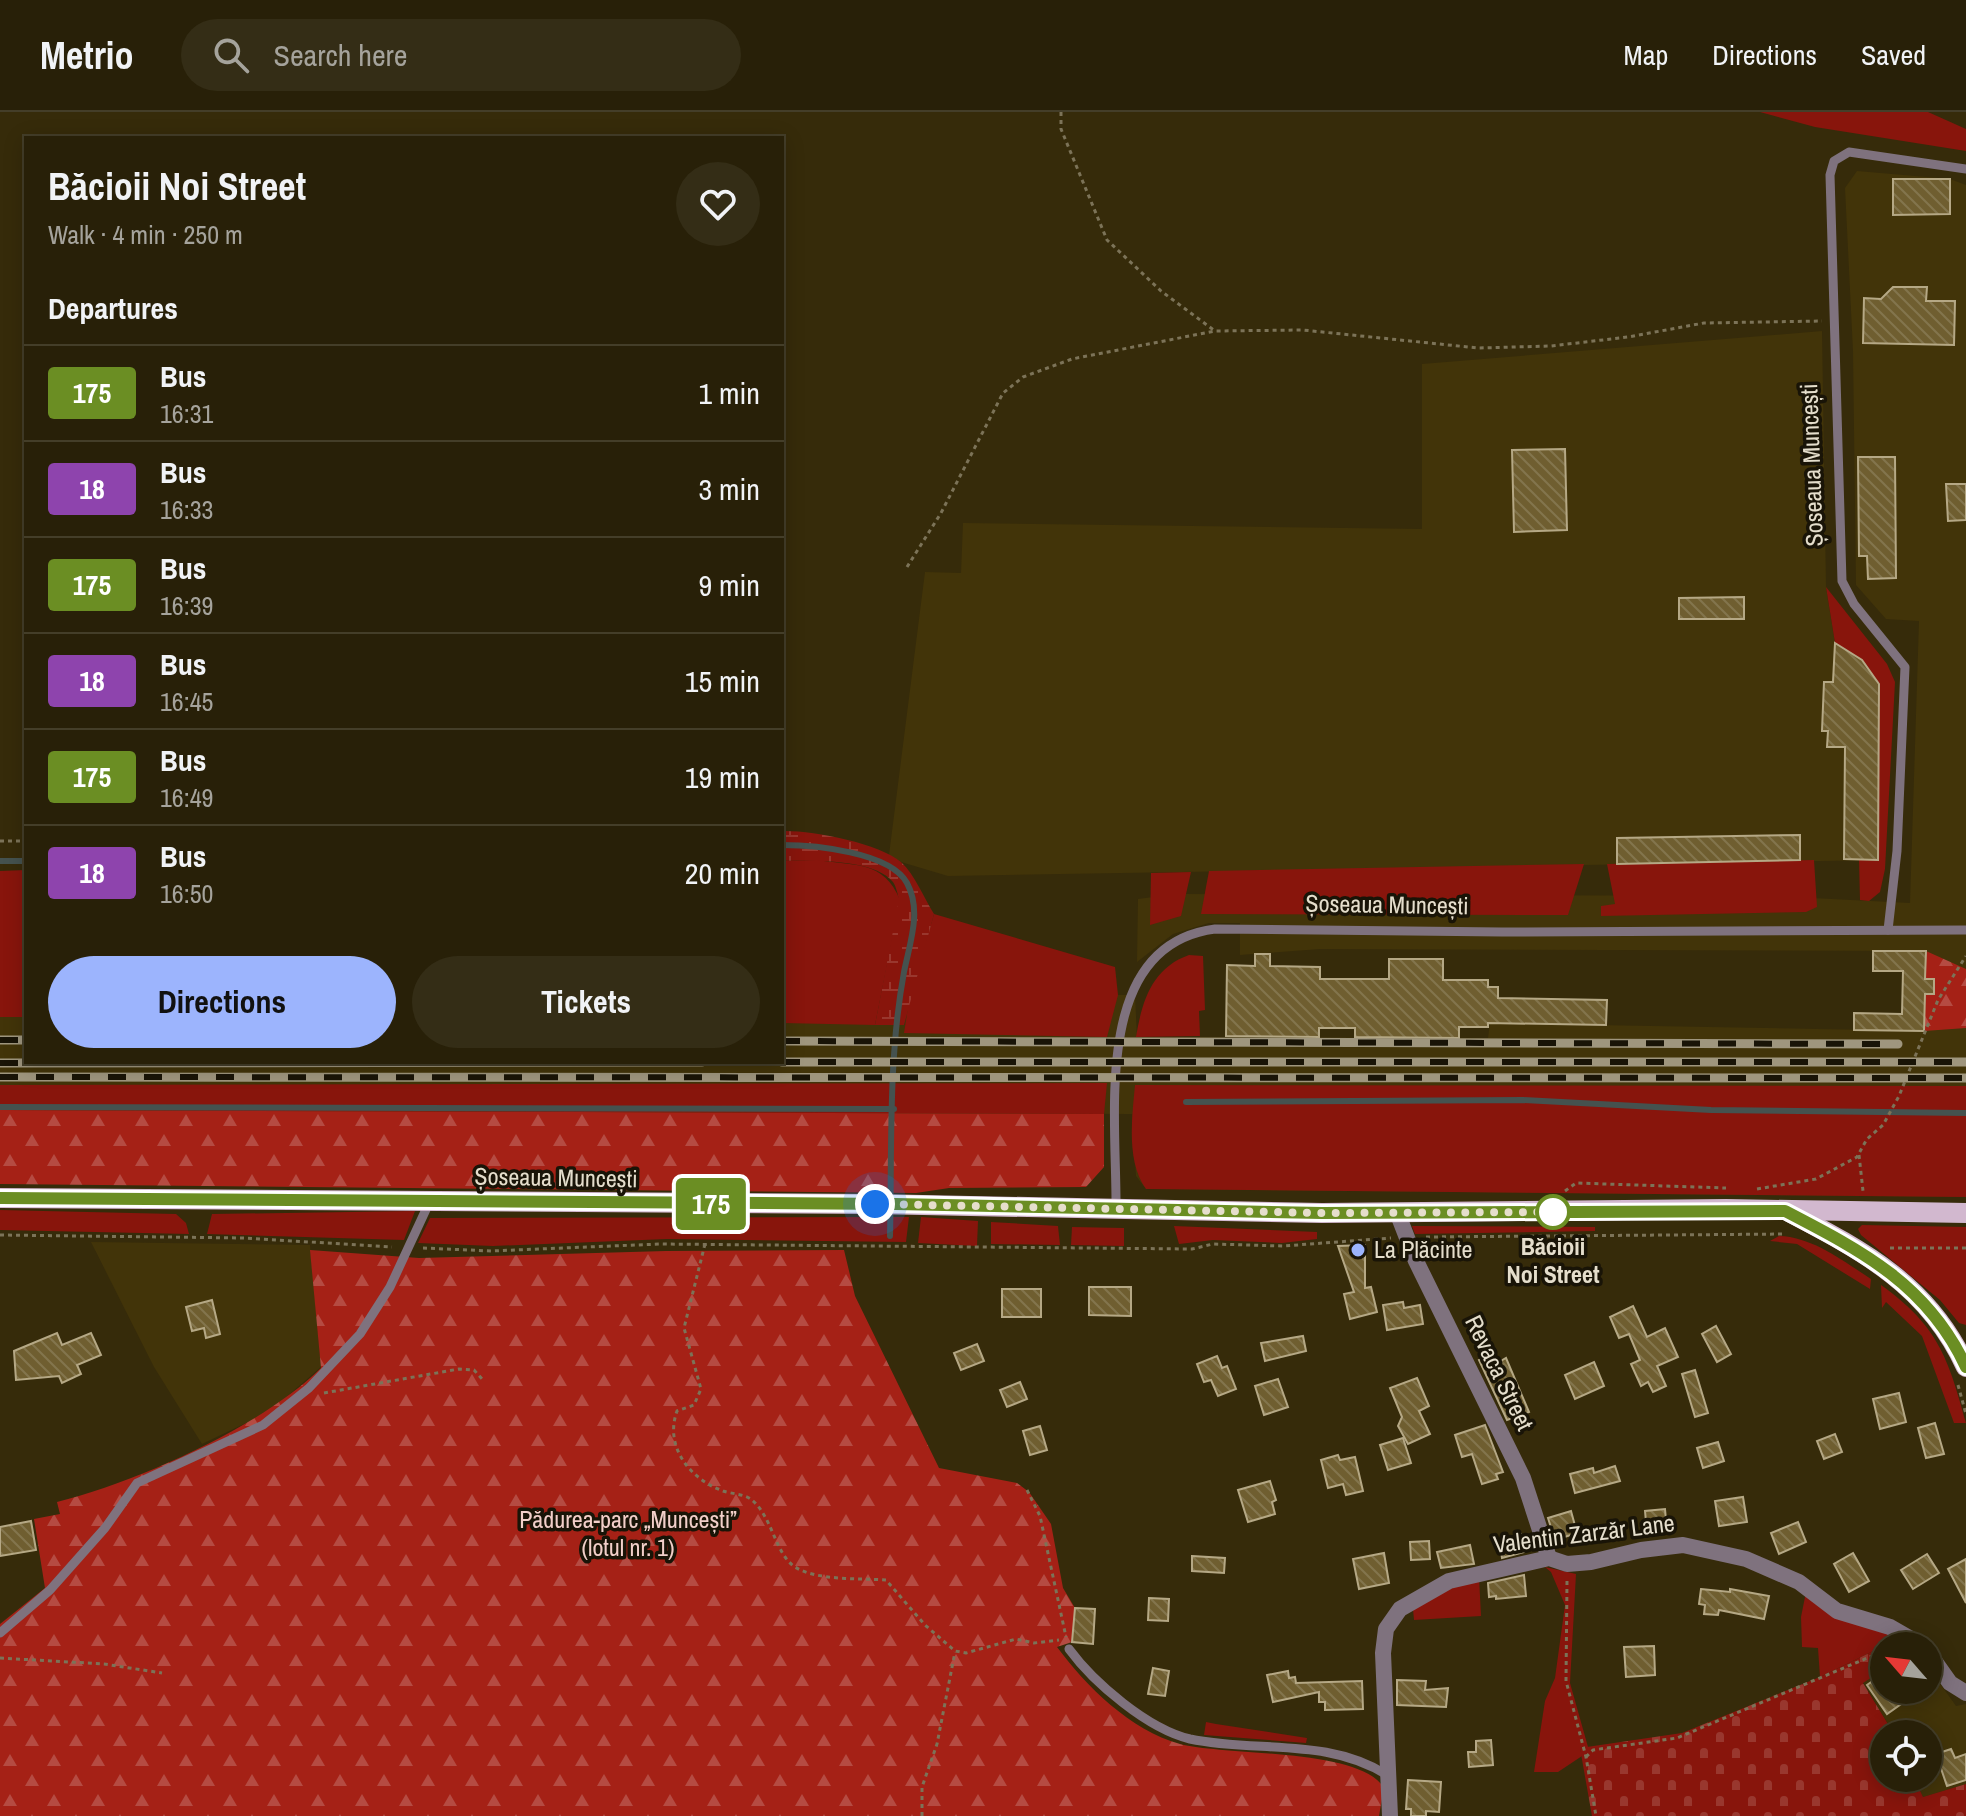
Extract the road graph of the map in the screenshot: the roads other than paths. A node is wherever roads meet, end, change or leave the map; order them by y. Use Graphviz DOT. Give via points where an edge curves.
graph roads {
  1 [pos="1966,169"];
  2 [pos="1888,930"];
  3 [pos="1966,930"];
  4 [pos="0,1198"];
  5 [pos="429,1203"];
  6 [pos="1116,1208"];
  7 [pos="1785,1211"];
  8 [pos="1397,1212"];
  9 [pos="1966,1213"];
  10 [pos="1961,1371"];
  11 [pos="1556,1560"];
  12 [pos="1899,1632"];
  13 [pos="0,1633"];
  14 [pos="1068,1644"];
  15 [pos="1942,1672"];
  16 [pos="1966,1693"];
  17 [pos="1390,1776"];
  18 [pos="1390,1816"];
  1 -- 2 [label="lane, Șoseaua Muncești" via="1849,152 1834,161 1830,175 1842,581 1905,667"];
  2 -- 3 [label="lane, Șoseaua Muncești"];
  2 -- 6 [label="lane, Șoseaua Muncești" via="1193,932 1161,951 1126,1003 1117,1077"];
  4 -- 5 [label="main road, Șoseaua Muncești"];
  5 -- 6 [label="main road, Șoseaua Muncești"];
  5 -- 13 [label="lane" via="390,1287 360,1334 309,1388 263,1425 137,1483 59,1580"];
  6 -- 8 [label="main road, Șoseaua Muncești"];
  7 -- 8 [label="main road, Șoseaua Muncești"];
  7 -- 9 [label="main road, Șoseaua Muncești"];
  7 -- 10 [label="main road" via="1849,1244 1922,1298 1942,1321"];
  8 -- 11 [label="street, Revaca Street" via="1523,1478"];
  11 -- 12 [label="street, Valentin Zarzăr Lane" via="1591,1562 1683,1545 1709,1548 1799,1582 1837,1611"];
  11 -- 17 [label="street, Valentin Zarzăr Lane" via="1449,1581 1392,1619 1383,1653"];
  14 -- 17 [label="lane" via="1105,1689 1178,1735 1315,1749"];
  15 -- 16 [label="street"];
  17 -- 18 [label="street, Valentin Zarzăr Lane"];
}
